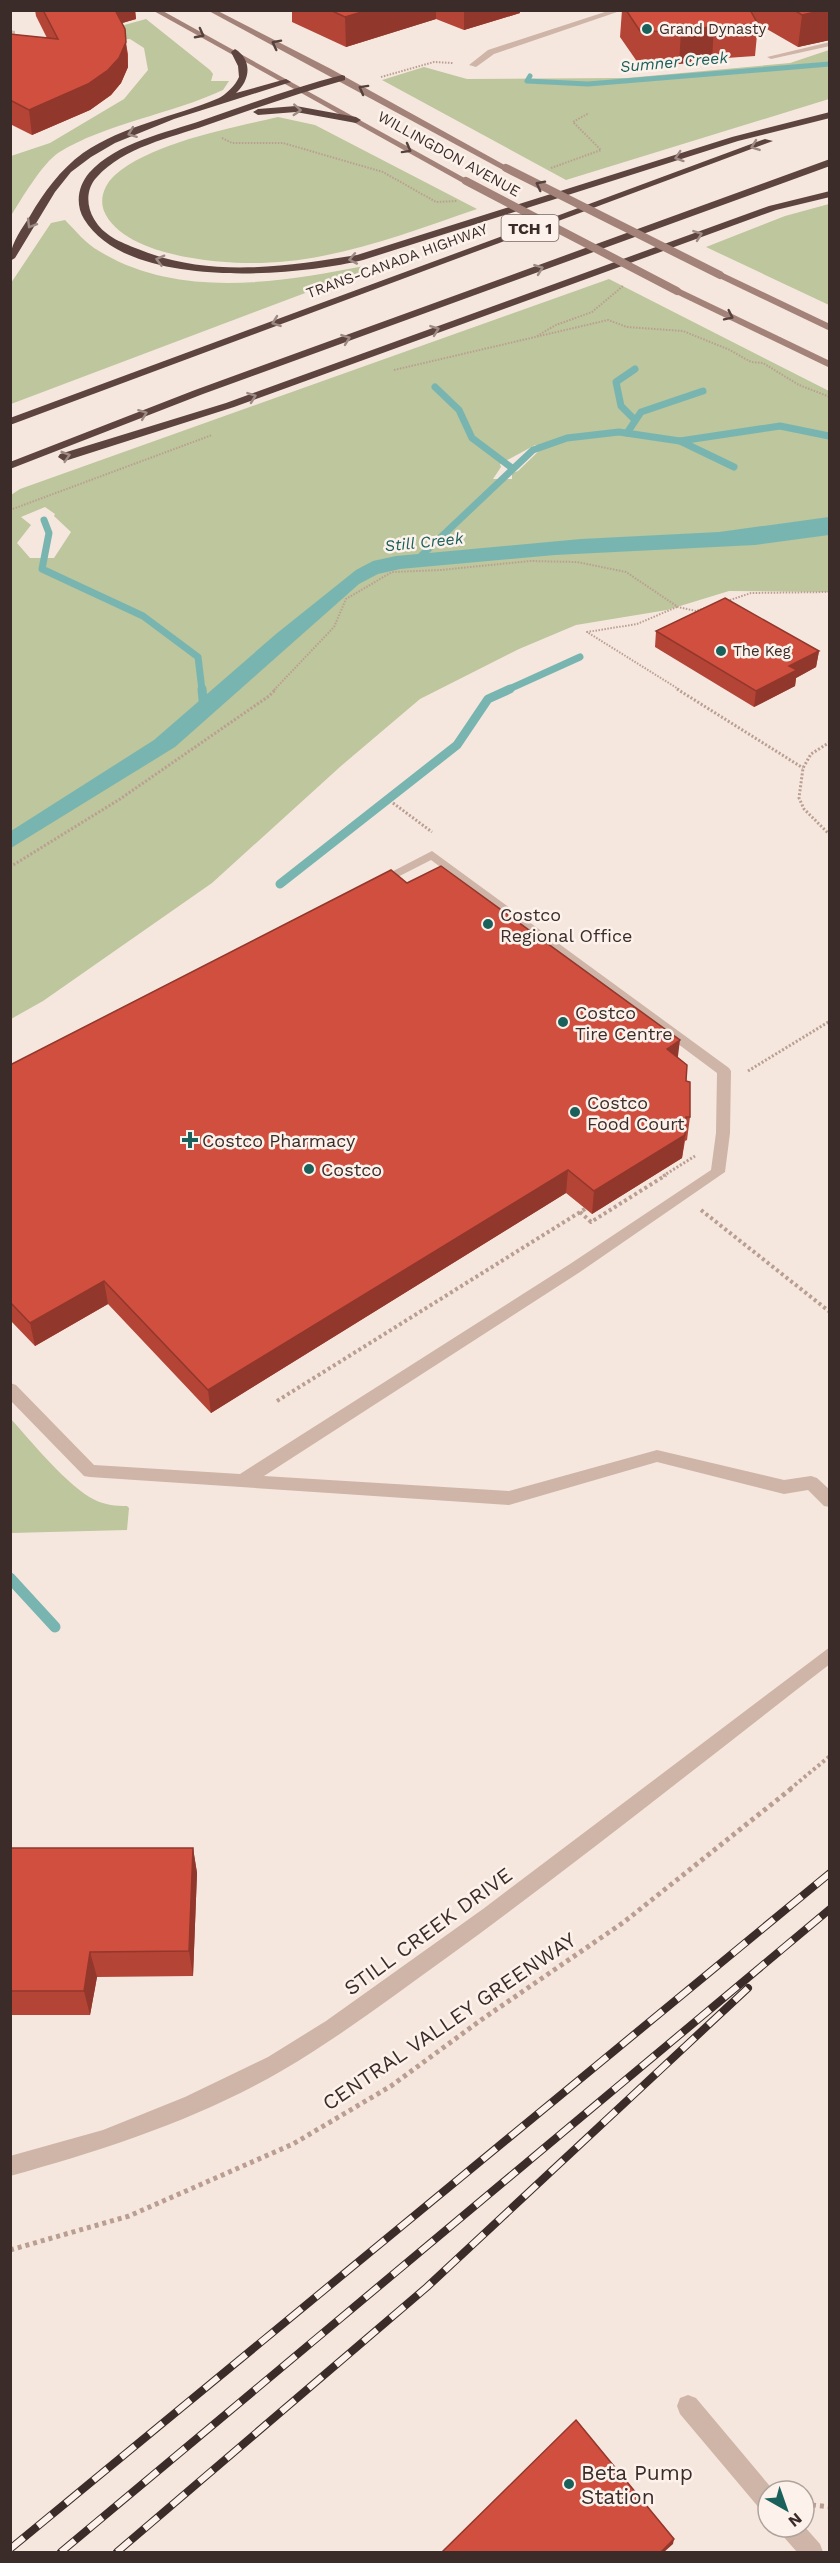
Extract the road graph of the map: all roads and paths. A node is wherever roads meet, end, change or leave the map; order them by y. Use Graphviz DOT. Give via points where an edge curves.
graph roads {
  1 [pos="155,10"];
  2 [pos="210,10"];
  3 [pos="620,10"];
  4 [pos="830,44"];
  5 [pos="235,52"];
  6 [pos="771,57"];
  7 [pos="473,65"];
  8 [pos="328,71"];
  9 [pos="372,74"];
  10 [pos="342,78"];
  11 [pos="298,79"];
  12 [pos="302,89"];
  13 [pos="187,113"];
  14 [pos="589,113"];
  15 [pos="830,117"];
  16 [pos="356,120"];
  17 [pos="198,125"];
  18 [pos="601,150"];
  19 [pos="830,162"];
  20 [pos="830,194"];
  21 [pos="10,258"];
  22 [pos="830,328"];
  23 [pos="830,366"];
  24 [pos="394,370"];
  25 [pos="830,397"];
  26 [pos="10,422"];
  27 [pos="220,432"];
  28 [pos="10,466"];
  29 [pos="10,473"];
  30 [pos="10,510"];
  31 [pos="830,592"];
  32 [pos="678,607"];
  33 [pos="830,742"];
  34 [pos="803,768"];
  35 [pos="393,803"];
  36 [pos="432,832"];
  37 [pos="830,835"];
  38 [pos="10,867"];
  39 [pos="369,887"];
  40 [pos="830,1021"];
  41 [pos="743,1074"];
  42 [pos="697,1154"];
  43 [pos="660,1172"];
  44 [pos="662,1178"];
  45 [pos="666,1182"];
  46 [pos="699,1208"];
  47 [pos="585,1209"];
  48 [pos="580,1212"];
  49 [pos="830,1312"];
  50 [pos="10,1389"];
  51 [pos="277,1401"];
  52 [pos="244,1480"];
  53 [pos="830,1500"];
  54 [pos="830,1654"];
  55 [pos="830,1756"];
  56 [pos="10,2166"];
  57 [pos="10,2250"];
  58 [pos="688,2406"];
  59 [pos="756,2487"];
  60 [pos="800,2539"];
  61 [pos="812,2553"];
  1 -- 5 [label="main road, WILLINGDON AVENUE, one-way"];
  8 -- 2 [label="main road, WILLINGDON AVENUE, one-way"];
  3 -- 7 [label="street" via="491,52"];
  4 -- 6 [label="street"];
  5 -- 11 [label="main road, WILLINGDON AVENUE"];
  5 -- 13 [label="highway" via="246,73 239,88"];
  7 -- 9 [label="path" via="434,62 382,77"];
  8 -- 10 [label="main road, WILLINGDON AVENUE"];
  8 -- 11 [label="highway"];
  10 -- 12 [label="highway"];
  22 -- 10 [label="main road, WILLINGDON AVENUE, one-way, bridge" via="506,168"];
  11 -- 12 [label="main road, WILLINGDON AVENUE"];
  11 -- 13 [label="highway"];
  12 -- 16 [label="main road, WILLINGDON AVENUE"];
  12 -- 17 [label="highway"];
  13 -- 21 [label="highway, one-way" via="123,136 68,170"];
  14 -- 18 [label="path" via="573,122"];
  15 -- 17 [label="highway, one-way" via="735,139 359,258 308,267 234,271 184,266 138,254 102,236 84,212 82,195 92,176 114,158 142,144"];
  15 -- 26 [label="highway, TRANS-CANADA HIGHWAY / TCH 1, one-way"];
  17 -- 16 [label="highway, one-way" via="280,109"];
  16 -- 23 [label="main road, WILLINGDON AVENUE, one-way, bridge" via="466,182"];
  28 -- 19 [label="highway, TCH 1, one-way" via="199,392"];
  29 -- 20 [label="highway, one-way" via="230,405 773,207"];
  24 -- 25 [label="path" via="608,320 627,327 683,331 751,362 763,363 799,385"];
  27 -- 30 [label="path"];
  31 -- 32 [label="path" via="751,592 696,610"];
  32 -- 34 [label="path" via="637,624 587,632"];
  32 -- 38 [label="path" via="626,572 577,562 530,561 392,572 346,599 334,627 270,696 120,799"];
  33 -- 34 [label="path" via="811,754"];
  34 -- 37 [label="path" via="800,798 804,809"];
  35 -- 36 [label="path"];
  39 -- 52 [label="street" via="432,855 724,1071 718,1172"];
  40 -- 41 [label="path"];
  42 -- 44 [label="path"];
  43 -- 44 [label="path"];
  44 -- 45 [label="path"];
  44 -- 48 [label="path" via="591,1222"];
  46 -- 49 [label="path"];
  47 -- 48 [label="path"];
  48 -- 51 [label="path"];
  50 -- 52 [label="street" via="90,1471"];
  52 -- 53 [label="street" via="509,1498 657,1456 784,1487 811,1483"];
  54 -- 56 [label="street, STILL CREEK DRIVE" via="490,1915 333,2028 275,2064 191,2105 103,2140"];
  55 -- 57 [label="path, CENTRAL VALLEY GREENWAY" via="624,1922 391,2086 293,2144 139,2212"];
  58 -- 59 [label="street"];
  60 -- 61 [label="street"];
}
